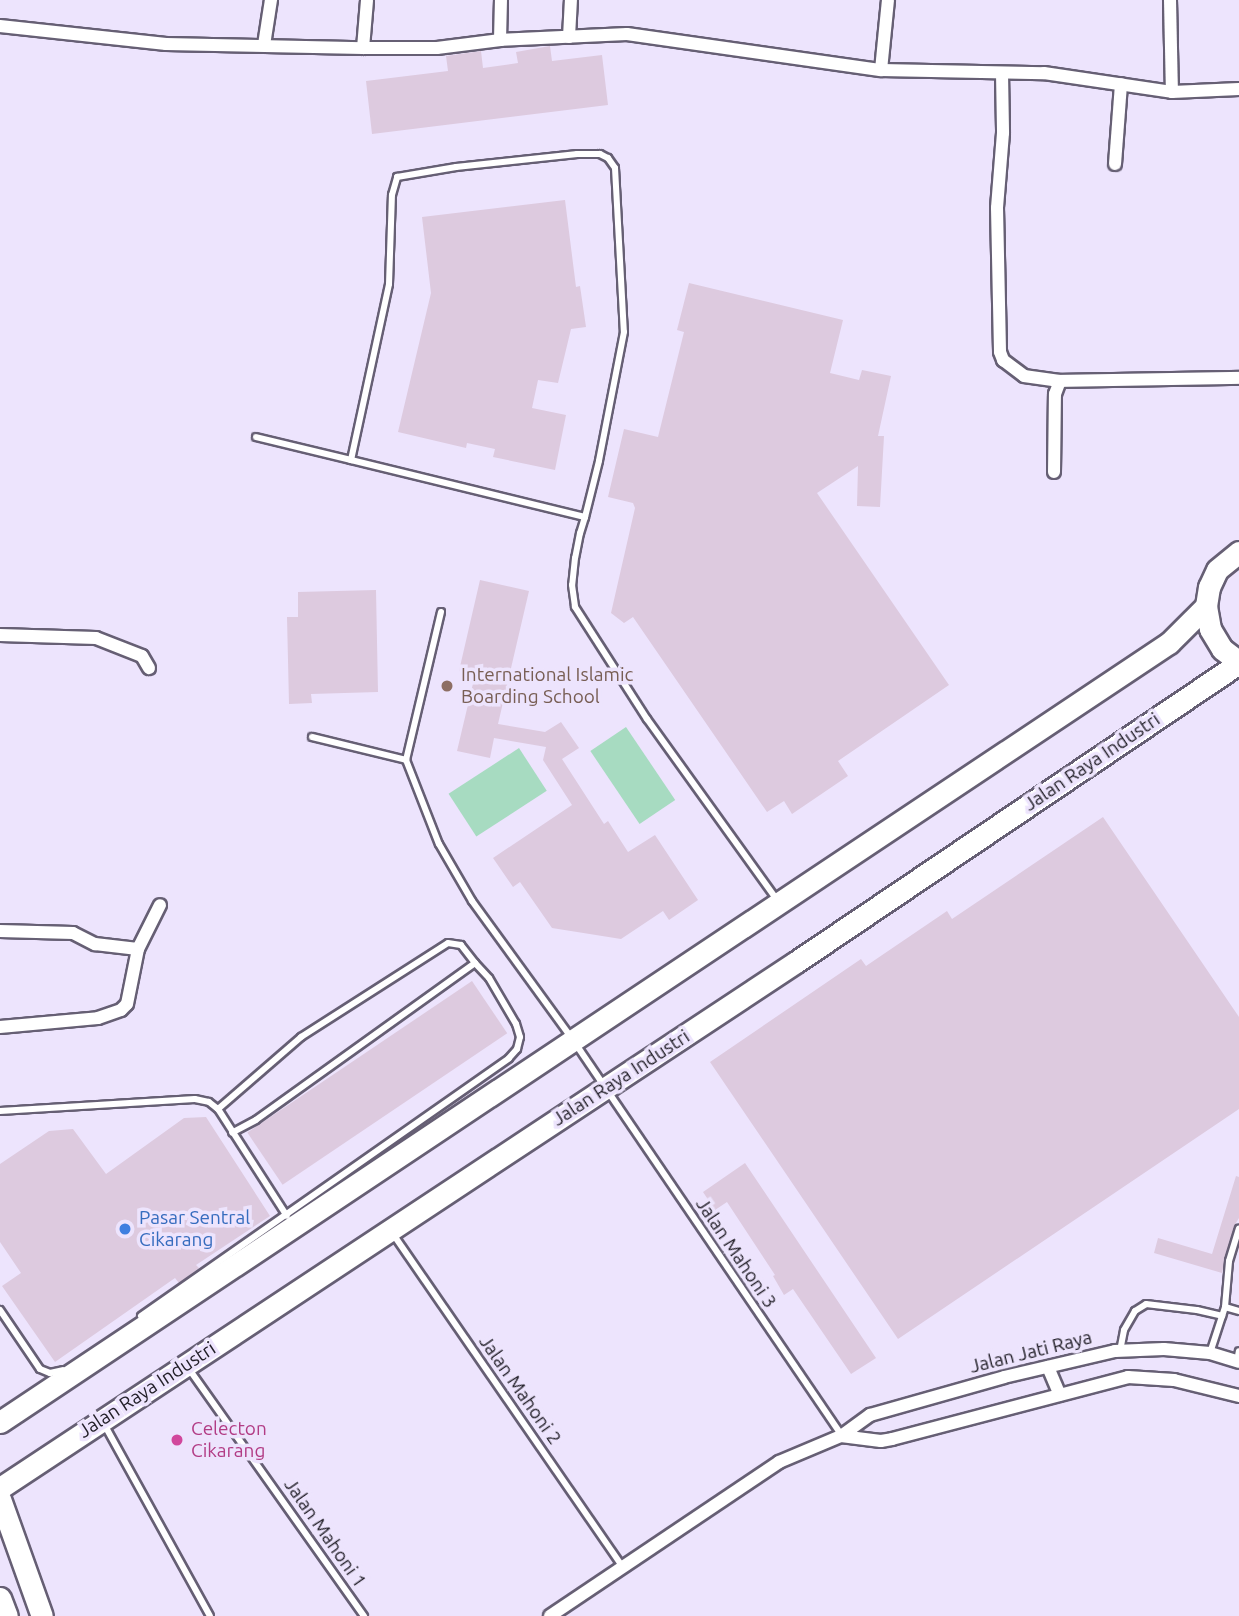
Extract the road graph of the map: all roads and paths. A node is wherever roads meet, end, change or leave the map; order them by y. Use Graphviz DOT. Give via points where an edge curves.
graph roads {
  1 [pos="271,0"];
  2 [pos="367,0"];
  3 [pos="501,0"];
  4 [pos="571,0"];
  5 [pos="888,0"];
  6 [pos="1170,0"];
  7 [pos="0,26"];
  8 [pos="569,37"];
  9 [pos="500,40"];
  10 [pos="264,46"];
  11 [pos="363,48"];
  12 [pos="881,71"];
  13 [pos="1002,73"];
  14 [pos="1121,84"];
  15 [pos="1239,89"];
  16 [pos="1172,92"];
  17 [pos="1115,164"];
  18 [pos="1239,378"];
  19 [pos="1060,381"];
  20 [pos="256,437"];
  21 [pos="351,460"];
  22 [pos="1054,472"];
  23 [pos="585,517"];
  24 [pos="1239,552"];
  25 [pos="1206,606"];
  26 [pos="441,612"];
  27 [pos="0,635"];
  28 [pos="1239,663"];
  29 [pos="149,668"];
  30 [pos="312,737"];
  31 [pos="406,760"];
  32 [pos="779,903"];
  33 [pos="160,905"];
  34 [pos="0,931"];
  35 [pos="138,949"];
  36 [pos="475,962"];
  37 [pos="0,1027"];
  38 [pos="573,1040"];
  39 [pos="604,1089"];
  40 [pos="218,1109"];
  41 [pos="0,1111"];
  42 [pos="232,1133"];
  43 [pos="290,1220"];
  44 [pos="1239,1228"];
  45 [pos="390,1230"];
  46 [pos="1225,1307"];
  47 [pos="0,1310"];
  48 [pos="1239,1311"];
  49 [pos="1222,1316"];
  50 [pos="133,1321"];
  51 [pos="1120,1351"];
  52 [pos="89,1352"];
  53 [pos="1210,1353"];
  54 [pos="1238,1358"];
  55 [pos="186,1365"];
  56 [pos="1048,1367"];
  57 [pos="1060,1395"];
  58 [pos="1239,1396"];
  59 [pos="101,1419"];
  60 [pos="0,1422"];
  61 [pos="841,1436"];
  62 [pos="0,1488"];
  63 [pos="0,1499"];
  64 [pos="623,1568"];
  65 [pos="0,1598"];
  66 [pos="7,1616"];
  67 [pos="42,1616"];
  68 [pos="210,1616"];
  69 [pos="365,1616"];
  70 [pos="550,1616"];
  1 -- 10 [label="street"];
  2 -- 11 [label="street"];
  3 -- 9 [label="street"];
  4 -- 8 [label="street"];
  5 -- 12 [label="street"];
  6 -- 16 [label="street"];
  7 -- 10 [label="street" via="166,44"];
  8 -- 9 [label="street"];
  8 -- 12 [label="street" via="652,36"];
  9 -- 11 [label="street" via="437,48"];
  10 -- 11 [label="street"];
  12 -- 13 [label="street"];
  13 -- 14 [label="street" via="1063,74"];
  13 -- 19 [label="street" via="997,208 1000,352 1024,376"];
  14 -- 16 [label="street"];
  14 -- 17 [label="street"];
  15 -- 16 [label="street"];
  18 -- 19 [label="street"];
  19 -- 22 [label="street" via="1055,394"];
  20 -- 21 [label="lane"];
  21 -- 23 [label="lane"];
  21 -- 23 [label="lane" via="389,285 392,195 397,177 600,154 615,168 624,332"];
  23 -- 32 [label="lane" via="572,575 575,607 647,719"];
  24 -- 25 [label="main road" via="1217,570"];
  25 -- 28 [label="main road" via="1210,629 1222,649"];
  25 -- 32 [label="main road" via="1169,643"];
  26 -- 31 [label="lane"];
  27 -- 29 [label="street" via="96,638 142,656"];
  28 -- 39 [label="main road, Jalan Raya Industri"];
  30 -- 31 [label="lane"];
  31 -- 38 [label="lane, Jalan Mahoni 3" via="449,863"];
  32 -- 38 [label="main road"];
  33 -- 35 [label="street"];
  34 -- 35 [label="street" via="73,933 95,944"];
  35 -- 37 [label="street" via="127,1004 121,1010 98,1018"];
  36 -- 40 [label="lane" via="461,945 448,943 301,1037"];
  36 -- 42 [label="lane"];
  36 -- 43 [label="lane" via="516,1024 517,1049"];
  38 -- 39 [label="lane, Jalan Mahoni 3"];
  38 -- 43 [label="main road"];
  39 -- 45 [label="main road, Jalan Raya Industri"];
  39 -- 61 [label="lane, Jalan Mahoni 3"];
  40 -- 41 [label="lane" via="195,1099"];
  40 -- 42 [label="lane"];
  42 -- 43 [label="lane"];
  43 -- 50 [label="lane"];
  43 -- 60 [label="main road"];
  44 -- 46 [label="lane" via="1229,1261"];
  45 -- 55 [label="main road, Jalan Raya Industri"];
  45 -- 64 [label="lane, Jalan Mahoni 2"];
  46 -- 48 [label="lane"];
  46 -- 49 [label="lane"];
  47 -- 52 [label="lane" via="32,1361 50,1373"];
  49 -- 51 [label="lane" via="1146,1304 1127,1323"];
  49 -- 53 [label="lane"];
  51 -- 53 [label="street, Jalan Jati Raya"];
  51 -- 56 [label="street, Jalan Jati Raya"];
  53 -- 54 [label="street, Jalan Jati Raya"];
  55 -- 59 [label="main road, Jalan Raya Industri"];
  55 -- 69 [label="lane, Jalan Mahoni 1"];
  56 -- 57 [label="street"];
  56 -- 61 [label="street, Jalan Jati Raya" via="870,1415"];
  57 -- 58 [label="street, Jalan Jati Raya" via="1141,1377"];
  57 -- 61 [label="street, Jalan Jati Raya" via="881,1441"];
  59 -- 62 [label="main road, Jalan Raya Industri"];
  59 -- 68 [label="lane"];
  61 -- 64 [label="street, Jalan Jati Raya" via="779,1462"];
  63 -- 67 [label="main road"];
  64 -- 70 [label="street, Jalan Jati Raya"];
  65 -- 66 [label="main road"];
}
